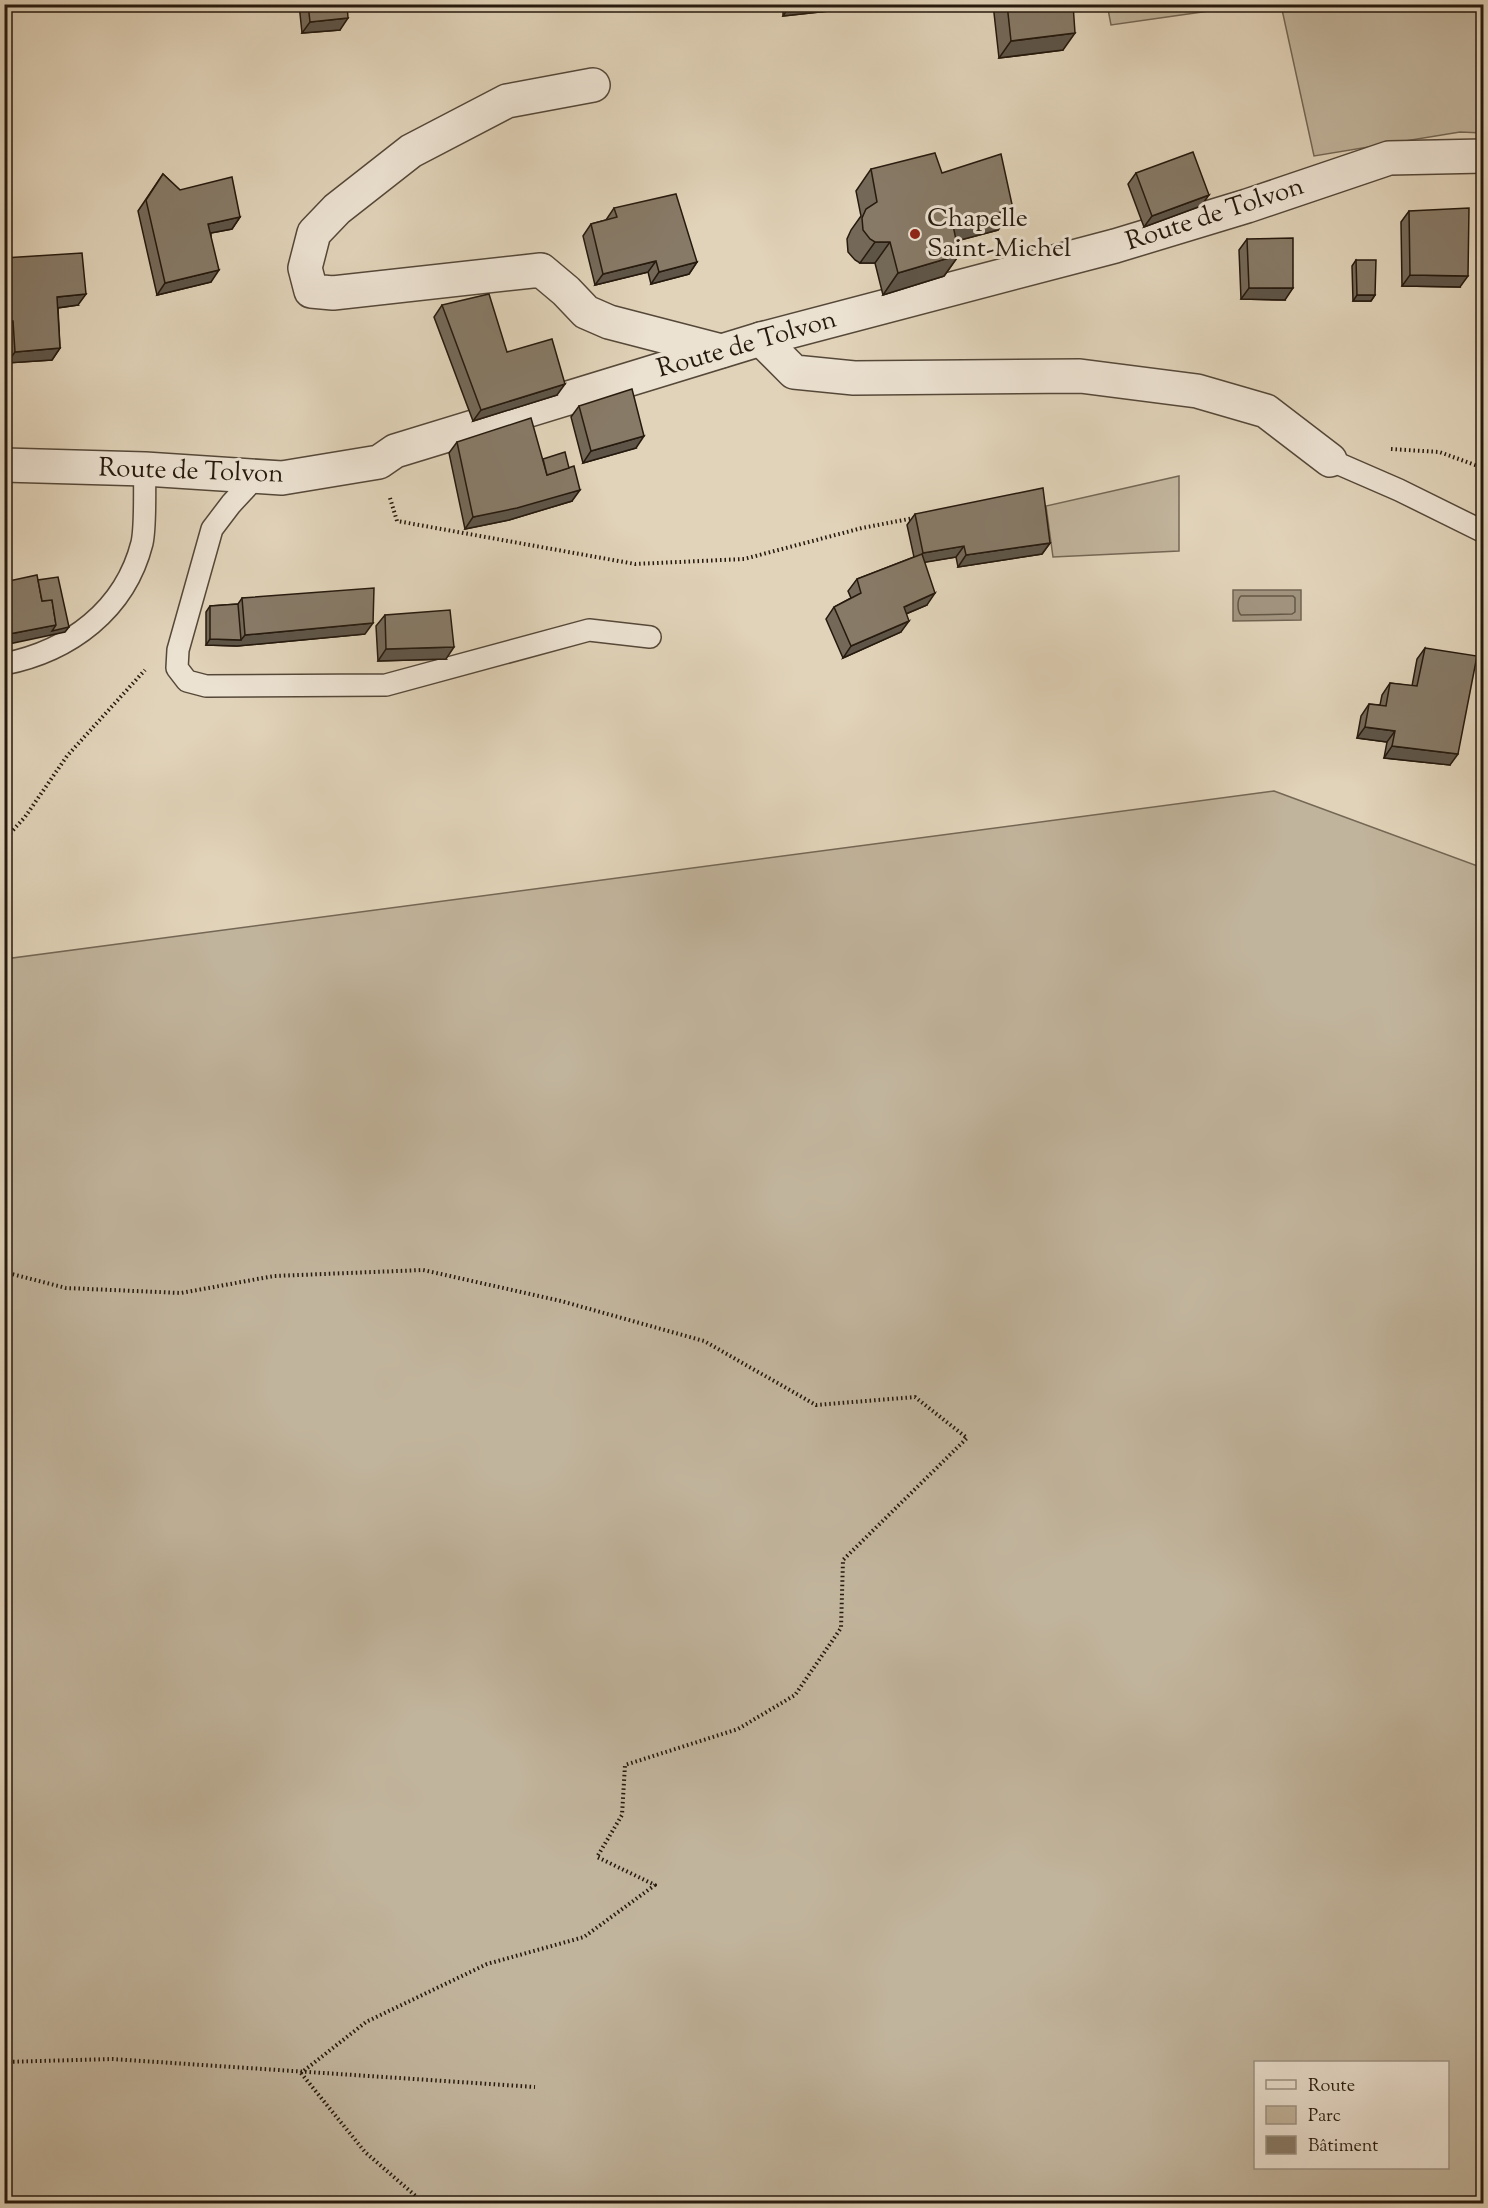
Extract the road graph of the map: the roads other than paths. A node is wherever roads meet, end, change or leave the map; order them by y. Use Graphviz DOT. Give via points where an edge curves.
graph roads {
  1 [pos="593,85"];
  2 [pos="1484,156"];
  3 [pos="761,339"];
  4 [pos="721,351"];
  5 [pos="1330,460"];
  6 [pos="4,465"];
  7 [pos="145,469"];
  8 [pos="256,477"];
  9 [pos="1484,532"];
  10 [pos="650,637"];
  11 [pos="4,664"];
  1 -- 4 [label="street" via="507,101 411,151 314,233 305,268 311,291 333,293 541,270 586,312 609,322"];
  2 -- 3 [label="street, Route de Tolvon" via="1389,158 1115,246"];
  3 -- 4 [label="street, Route de Tolvon"];
  3 -- 5 [label="street" via="794,372 854,378 1080,376 1197,391 1266,411"];
  4 -- 8 [label="street, Route de Tolvon" via="395,451 379,462 282,478"];
  5 -- 9 [label="lane"];
  6 -- 7 [label="street, Route de Tolvon"];
  7 -- 8 [label="street, Route de Tolvon"];
  7 -- 11 [label="lane" via="142,541 130,574 105,613 67,643"];
  8 -- 10 [label="lane" via="212,530 178,650 177,668 187,681 207,686 386,685 589,630"];
}
